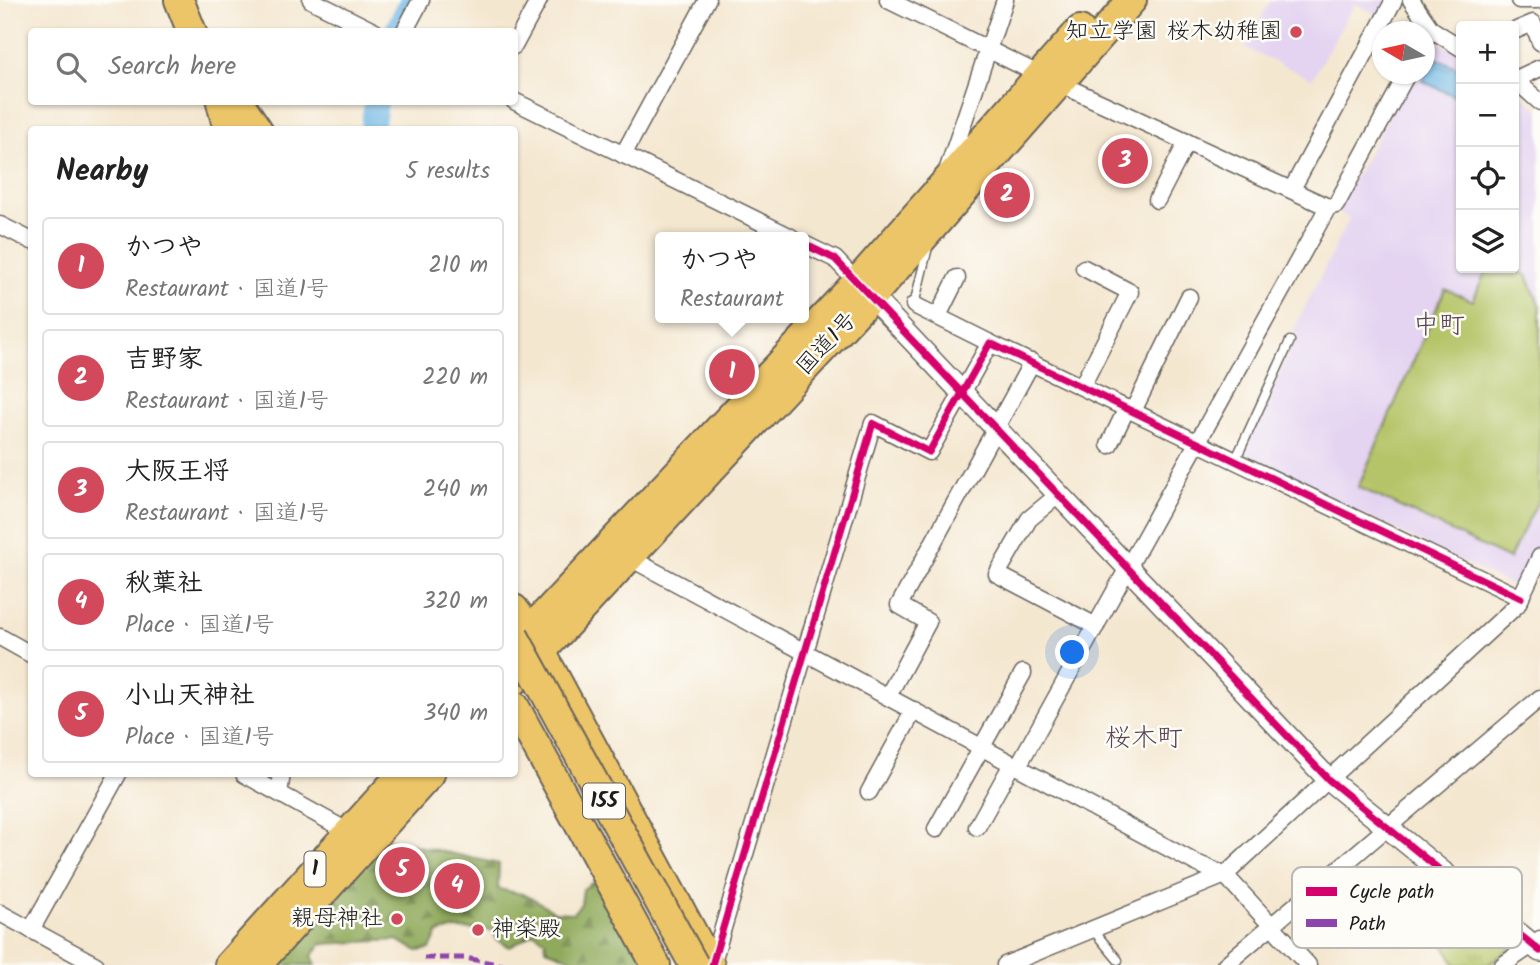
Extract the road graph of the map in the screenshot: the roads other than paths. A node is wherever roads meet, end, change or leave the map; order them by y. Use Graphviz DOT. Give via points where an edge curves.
graph roads {
  1 [pos="179,0"];
  2 [pos="197,0"];
  3 [pos="311,0"];
  4 [pos="421,0"];
  5 [pos="539,0"];
  6 [pos="707,0"];
  7 [pos="888,0"];
  8 [pos="1005,0"];
  9 [pos="1107,0"];
  10 [pos="1132,0"];
  11 [pos="1394,0"];
  12 [pos="1411,0"];
  13 [pos="1519,0"];
  14 [pos="1538,0"];
  15 [pos="1421,21"];
  16 [pos="190,28"];
  17 [pos="208,28"];
  18 [pos="367,28"];
  19 [pos="406,28"];
  20 [pos="1519,29"];
  21 [pos="518,39"];
  22 [pos="1435,39"];
  23 [pos="1540,42"];
  24 [pos="1456,46"];
  25 [pos="988,50"];
  26 [pos="1540,68"];
  27 [pos="1519,77"];
  28 [pos="1048,79"];
  29 [pos="1519,83"];
  30 [pos="1402,84"];
  31 [pos="1540,102"];
  32 [pos="518,103"];
  33 [pos="222,105"];
  34 [pos="222,105"];
  35 [pos="239,105"];
  36 [pos="240,105"];
  37 [pos="227,126"];
  38 [pos="231,126"];
  39 [pos="248,126"];
  40 [pos="255,126"];
  41 [pos="1187,142"];
  42 [pos="623,155"];
  43 [pos="943,183"];
  44 [pos="1292,189"];
  45 [pos="1157,201"];
  46 [pos="1328,207"];
  47 [pos="0,225"];
  48 [pos="781,232"];
  49 [pos="28,240"];
  50 [pos="930,241"];
  51 [pos="809,246"];
  52 [pos="1084,268"];
  53 [pos="957,278"];
  54 [pos="864,289"];
  55 [pos="1189,297"];
  56 [pos="914,305"];
  57 [pos="938,317"];
  58 [pos="1290,341"];
  59 [pos="990,343"];
  60 [pos="1032,362"];
  61 [pos="1082,386"];
  62 [pos="964,393"];
  63 [pos="1130,409"];
  64 [pos="996,428"];
  65 [pos="1199,443"];
  66 [pos="1109,445"];
  67 [pos="1235,461"];
  68 [pos="1058,495"];
  69 [pos="628,557"];
  70 [pos="1540,557"];
  71 [pos="1128,570"];
  72 [pos="1529,592"];
  73 [pos="1096,626"];
  74 [pos="523,635"];
  75 [pos="0,637"];
  76 [pos="28,652"];
  77 [pos="806,653"];
  78 [pos="518,661"];
  79 [pos="1023,673"];
  80 [pos="518,680"];
  81 [pos="888,696"];
  82 [pos="1535,705"];
  83 [pos="914,710"];
  84 [pos="518,712"];
  85 [pos="982,747"];
  86 [pos="1015,765"];
  87 [pos="116,777"];
  88 [pos="250,777"];
  89 [pos="282,777"];
  90 [pos="398,777"];
  91 [pos="427,777"];
  92 [pos="1329,780"];
  93 [pos="869,792"];
  94 [pos="279,793"];
  95 [pos="977,827"];
  96 [pos="936,829"];
  97 [pos="1387,829"];
  98 [pos="349,832"];
  99 [pos="1341,867"];
  100 [pos="1436,867"];
  101 [pos="1225,875"];
  102 [pos="1292,907"];
  103 [pos="0,913"];
  104 [pos="1273,923"];
  105 [pos="31,930"];
  106 [pos="1093,930"];
  107 [pos="1522,933"];
  108 [pos="1537,945"];
  109 [pos="1292,946"];
  110 [pos="1294,948"];
  111 [pos="1118,960"];
  112 [pos="96,965"];
  113 [pos="229,965"];
  114 [pos="257,965"];
  115 [pos="656,965"];
  116 [pos="677,965"];
  117 [pos="694,965"];
  118 [pos="711,965"];
  119 [pos="1005,965"];
  120 [pos="1225,965"];
  121 [pos="1308,965"];
  122 [pos="1503,965"];
  1 -- 16 [label="highway"];
  2 -- 17 [label="highway"];
  3 -- 18 [label="street"];
  4 -- 19 [label="street"];
  5 -- 21 [label="street"];
  6 -- 42 [label="street"];
  7 -- 25 [label="street"];
  8 -- 25 [label="street"];
  9 -- 28 [label="highway, 国道1号"];
  10 -- 28 [label="highway, 国道1号"];
  11 -- 44 [label="street"];
  12 -- 15 [label="street"];
  13 -- 14 [label="street"];
  20 -- 23 [label="street" via="1533,23"];
  22 -- 24 [label="street"];
  25 -- 28 [label="street"];
  25 -- 43 [label="street"];
  26 -- 27 [label="street"];
  28 -- 41 [label="street"];
  28 -- 43 [label="highway, 国道1号"];
  28 -- 54 [label="highway, 国道1号"];
  29 -- 31 [label="street"];
  30 -- 46 [label="street" via="1336,205"];
  32 -- 42 [label="street"];
  33 -- 37 [label="highway"];
  34 -- 38 [label="highway"];
  35 -- 39 [label="highway"];
  36 -- 40 [label="highway"];
  41 -- 44 [label="street"];
  41 -- 45 [label="street"];
  42 -- 48 [label="street"];
  43 -- 54 [label="highway, 国道1号"];
  44 -- 46 [label="street"];
  46 -- 65 [label="street"];
  47 -- 49 [label="street"];
  50 -- 56 [label="lane"];
  51 -- 54 [label="street" via="835,259"];
  52 -- 61 [label="street" via="1130,292"];
  53 -- 57 [label="street"];
  54 -- 62 [label="street"];
  54 -- 69 [label="highway, 国道1号"];
  54 -- 74 [label="highway, 国道1号"];
  55 -- 63 [label="street"];
  56 -- 57 [label="street"];
  57 -- 59 [label="street"];
  58 -- 67 [label="lane"];
  59 -- 60 [label="street"];
  59 -- 62 [label="street"];
  60 -- 61 [label="street"];
  60 -- 64 [label="street"];
  61 -- 63 [label="street"];
  62 -- 64 [label="street"];
  62 -- 77 [label="street" via="929,452 873,423"];
  63 -- 65 [label="street"];
  63 -- 66 [label="street"];
  64 -- 68 [label="street"];
  64 -- 81 [label="street" via="899,605 928,622"];
  65 -- 67 [label="street"];
  65 -- 71 [label="street"];
  67 -- 72 [label="street"];
  68 -- 71 [label="street"];
  68 -- 73 [label="street" via="1029,519 997,574"];
  69 -- 74 [label="highway, 国道1号"];
  69 -- 77 [label="street"];
  70 -- 72 [label="street"];
  71 -- 73 [label="street"];
  71 -- 92 [label="street"];
  72 -- 92 [label="street"];
  73 -- 86 [label="street"];
  74 -- 78 [label="highway, 国道1号"];
  74 -- 117 [label="highway, 155, bridge"];
  74 -- 118 [label="highway, 155"];
  75 -- 76 [label="street"];
  77 -- 81 [label="street"];
  77 -- 118 [label="street"];
  79 -- 85 [label="street"];
  80 -- 116 [label="highway, 155"];
  81 -- 83 [label="street"];
  82 -- 97 [label="street"];
  83 -- 85 [label="street"];
  83 -- 93 [label="street"];
  84 -- 115 [label="highway, 155"];
  85 -- 86 [label="street"];
  85 -- 96 [label="street"];
  86 -- 95 [label="street"];
  86 -- 101 [label="street"];
  87 -- 105 [label="street"];
  88 -- 94 [label="street"];
  89 -- 94 [label="street"];
  90 -- 98 [label="highway, 1"];
  91 -- 114 [label="highway, 1"];
  92 -- 97 [label="street"];
  92 -- 101 [label="street"];
  94 -- 98 [label="street"];
  97 -- 99 [label="street"];
  97 -- 100 [label="street"];
  98 -- 113 [label="highway, 1"];
  101 -- 104 [label="street"];
  101 -- 106 [label="street"];
  102 -- 104 [label="street"];
  103 -- 105 [label="street"];
  104 -- 109 [label="street"];
  104 -- 120 [label="street"];
  105 -- 112 [label="street"];
  106 -- 111 [label="lane"];
  106 -- 119 [label="street"];
  107 -- 108 [label="street"];
  108 -- 122 [label="street"];
  110 -- 121 [label="street"];
}
